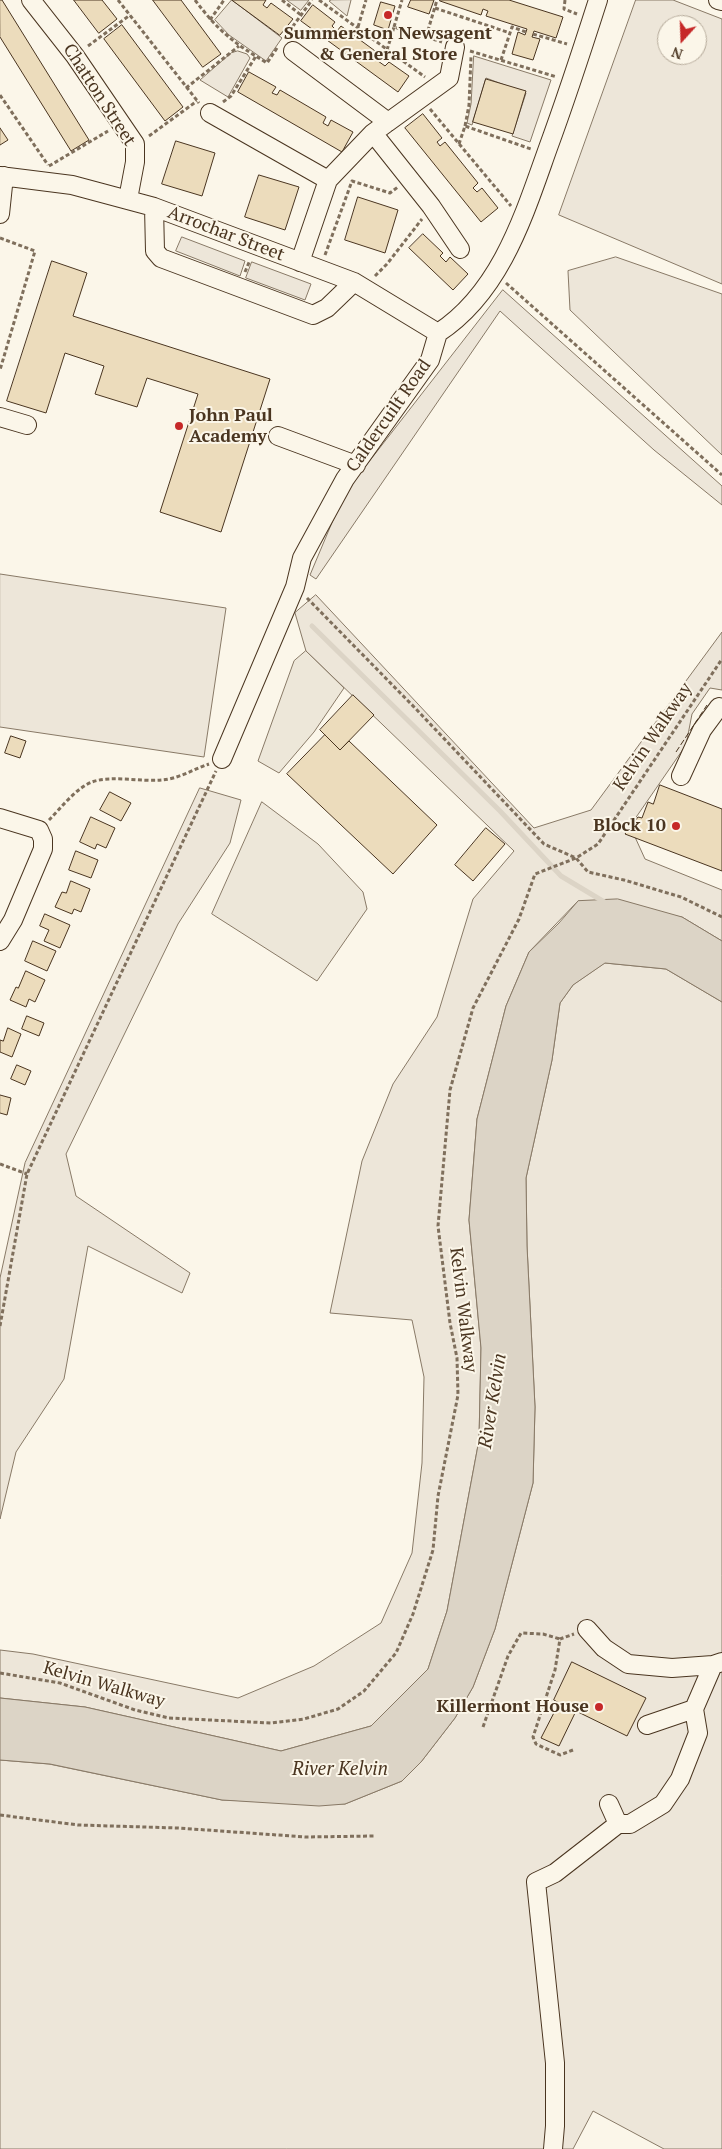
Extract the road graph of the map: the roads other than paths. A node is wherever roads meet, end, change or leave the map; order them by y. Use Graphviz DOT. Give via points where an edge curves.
graph roads {
  1 [pos="32,0"];
  2 [pos="598,0"];
  3 [pos="718,0"];
  4 [pos="722,2"];
  5 [pos="464,49"];
  6 [pos="293,51"];
  7 [pos="203,107"];
  8 [pos="388,122"];
  9 [pos="373,133"];
  10 [pos="2,176"];
  11 [pos="328,180"];
  12 [pos="128,199"];
  13 [pos="154,207"];
  14 [pos="0,214"];
  15 [pos="460,248"];
  16 [pos="300,262"];
  17 [pos="358,285"];
  18 [pos="438,333"];
  19 [pos="0,417"];
  20 [pos="27,425"];
  21 [pos="278,436"];
  22 [pos="356,465"];
  23 [pos="721,708"];
  24 [pos="222,759"];
  25 [pos="681,776"];
  26 [pos="0,818"];
  27 [pos="0,941"];
  28 [pos="587,1629"];
  29 [pos="717,1663"];
  30 [pos="694,1709"];
  31 [pos="647,1725"];
  32 [pos="609,1804"];
  33 [pos="618,1824"];
  34 [pos="553,2149"];
  1 -- 12 [label="street, Chatton Street" via="75,56 135,146 136,162"];
  2 -- 18 [label="street" via="523,220 480,297 456,322"];
  3 -- 4 [label="street"];
  5 -- 8 [label="street" via="449,78"];
  6 -- 8 [label="street"];
  7 -- 11 [label="street"];
  8 -- 9 [label="street"];
  9 -- 11 [label="street"];
  9 -- 15 [label="street"];
  10 -- 12 [label="street, Arrochar Street" via="52,174 72,185"];
  10 -- 14 [label="street"];
  11 -- 16 [label="street"];
  12 -- 13 [label="street, Arrochar Street"];
  13 -- 16 [label="street, Arrochar Street"];
  13 -- 17 [label="street" via="155,251 160,258 313,315"];
  16 -- 17 [label="street, Arrochar Street"];
  17 -- 18 [label="street, Arrochar Street"];
  18 -- 22 [label="street, Caldercuilt Road" via="430,360"];
  19 -- 20 [label="street"];
  21 -- 22 [label="street"];
  22 -- 24 [label="street, Caldercuilt Road" via="302,558 295,586"];
  23 -- 25 [label="street" via="702,730"];
  26 -- 27 [label="street" via="39,830 43,839 39,861 14,920"];
  28 -- 29 [label="street" via="604,1648 628,1664 672,1668"];
  29 -- 30 [label="street"];
  30 -- 31 [label="street"];
  30 -- 33 [label="street" via="698,1733 680,1779 663,1804 630,1824"];
  32 -- 33 [label="street"];
  33 -- 34 [label="street" via="554,1873 536,1882 555,2063"];
}
